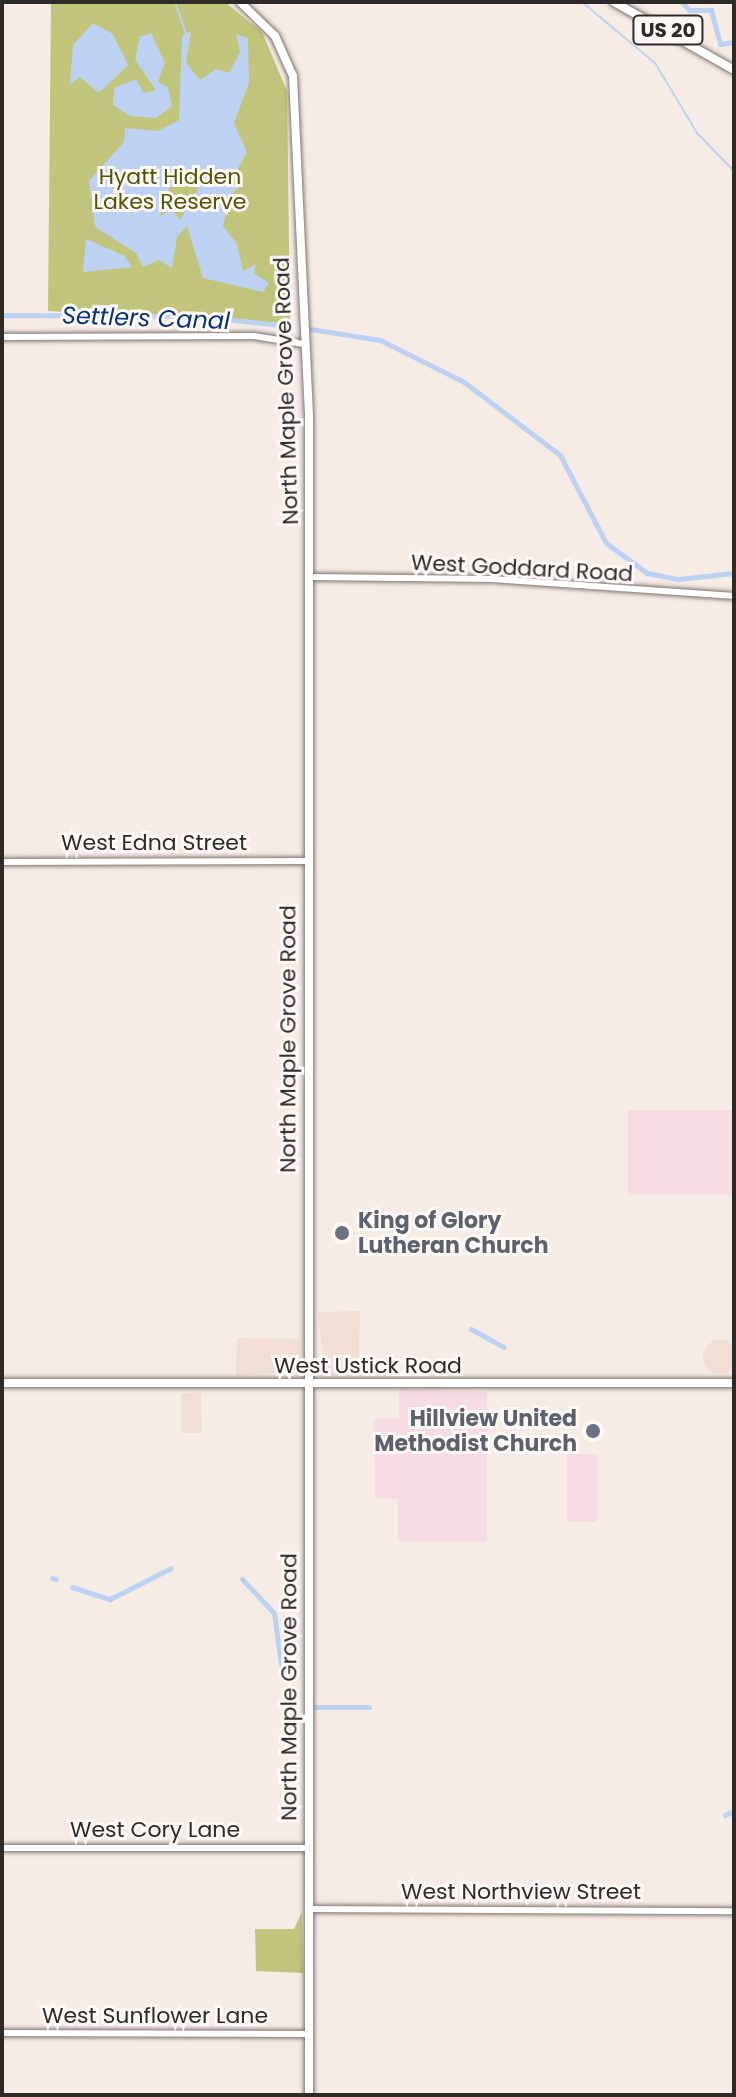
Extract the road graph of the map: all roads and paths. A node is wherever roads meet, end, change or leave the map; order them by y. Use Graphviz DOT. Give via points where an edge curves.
graph roads {
  1 [pos="240,2"];
  2 [pos="614,2"];
  3 [pos="734,70"];
  4 [pos="2,337"];
  5 [pos="303,344"];
  6 [pos="308,577"];
  7 [pos="734,596"];
  8 [pos="306,861"];
  9 [pos="2,862"];
  10 [pos="2,1383"];
  11 [pos="734,1383"];
  12 [pos="310,1385"];
  13 [pos="2,1848"];
  14 [pos="307,1848"];
  15 [pos="308,1909"];
  16 [pos="734,1911"];
  17 [pos="2,2033"];
  18 [pos="309,2034"];
  19 [pos="309,2095"];
  1 -- 5 [label="main road, North Maple Grove Road" via="275,36 293,76"];
  2 -- 3 [label="main road, US 20"];
  4 -- 5 [label="street" via="254,336"];
  5 -- 6 [label="main road, North Maple Grove Road"];
  6 -- 7 [label="street, West Goddard Road" via="492,579"];
  6 -- 8 [label="main road, North Maple Grove Road"];
  8 -- 9 [label="street, West Edna Street"];
  8 -- 12 [label="main road, North Maple Grove Road"];
  10 -- 12 [label="main road, West Ustick Road"];
  11 -- 12 [label="main road, West Ustick Road"];
  12 -- 14 [label="main road, North Maple Grove Road"];
  13 -- 14 [label="street, West Cory Lane"];
  14 -- 15 [label="main road, North Maple Grove Road"];
  15 -- 16 [label="street, West Northview Street"];
  15 -- 18 [label="main road, North Maple Grove Road"];
  17 -- 18 [label="street, West Sunflower Lane"];
  18 -- 19 [label="main road, North Maple Grove Road"];
}
